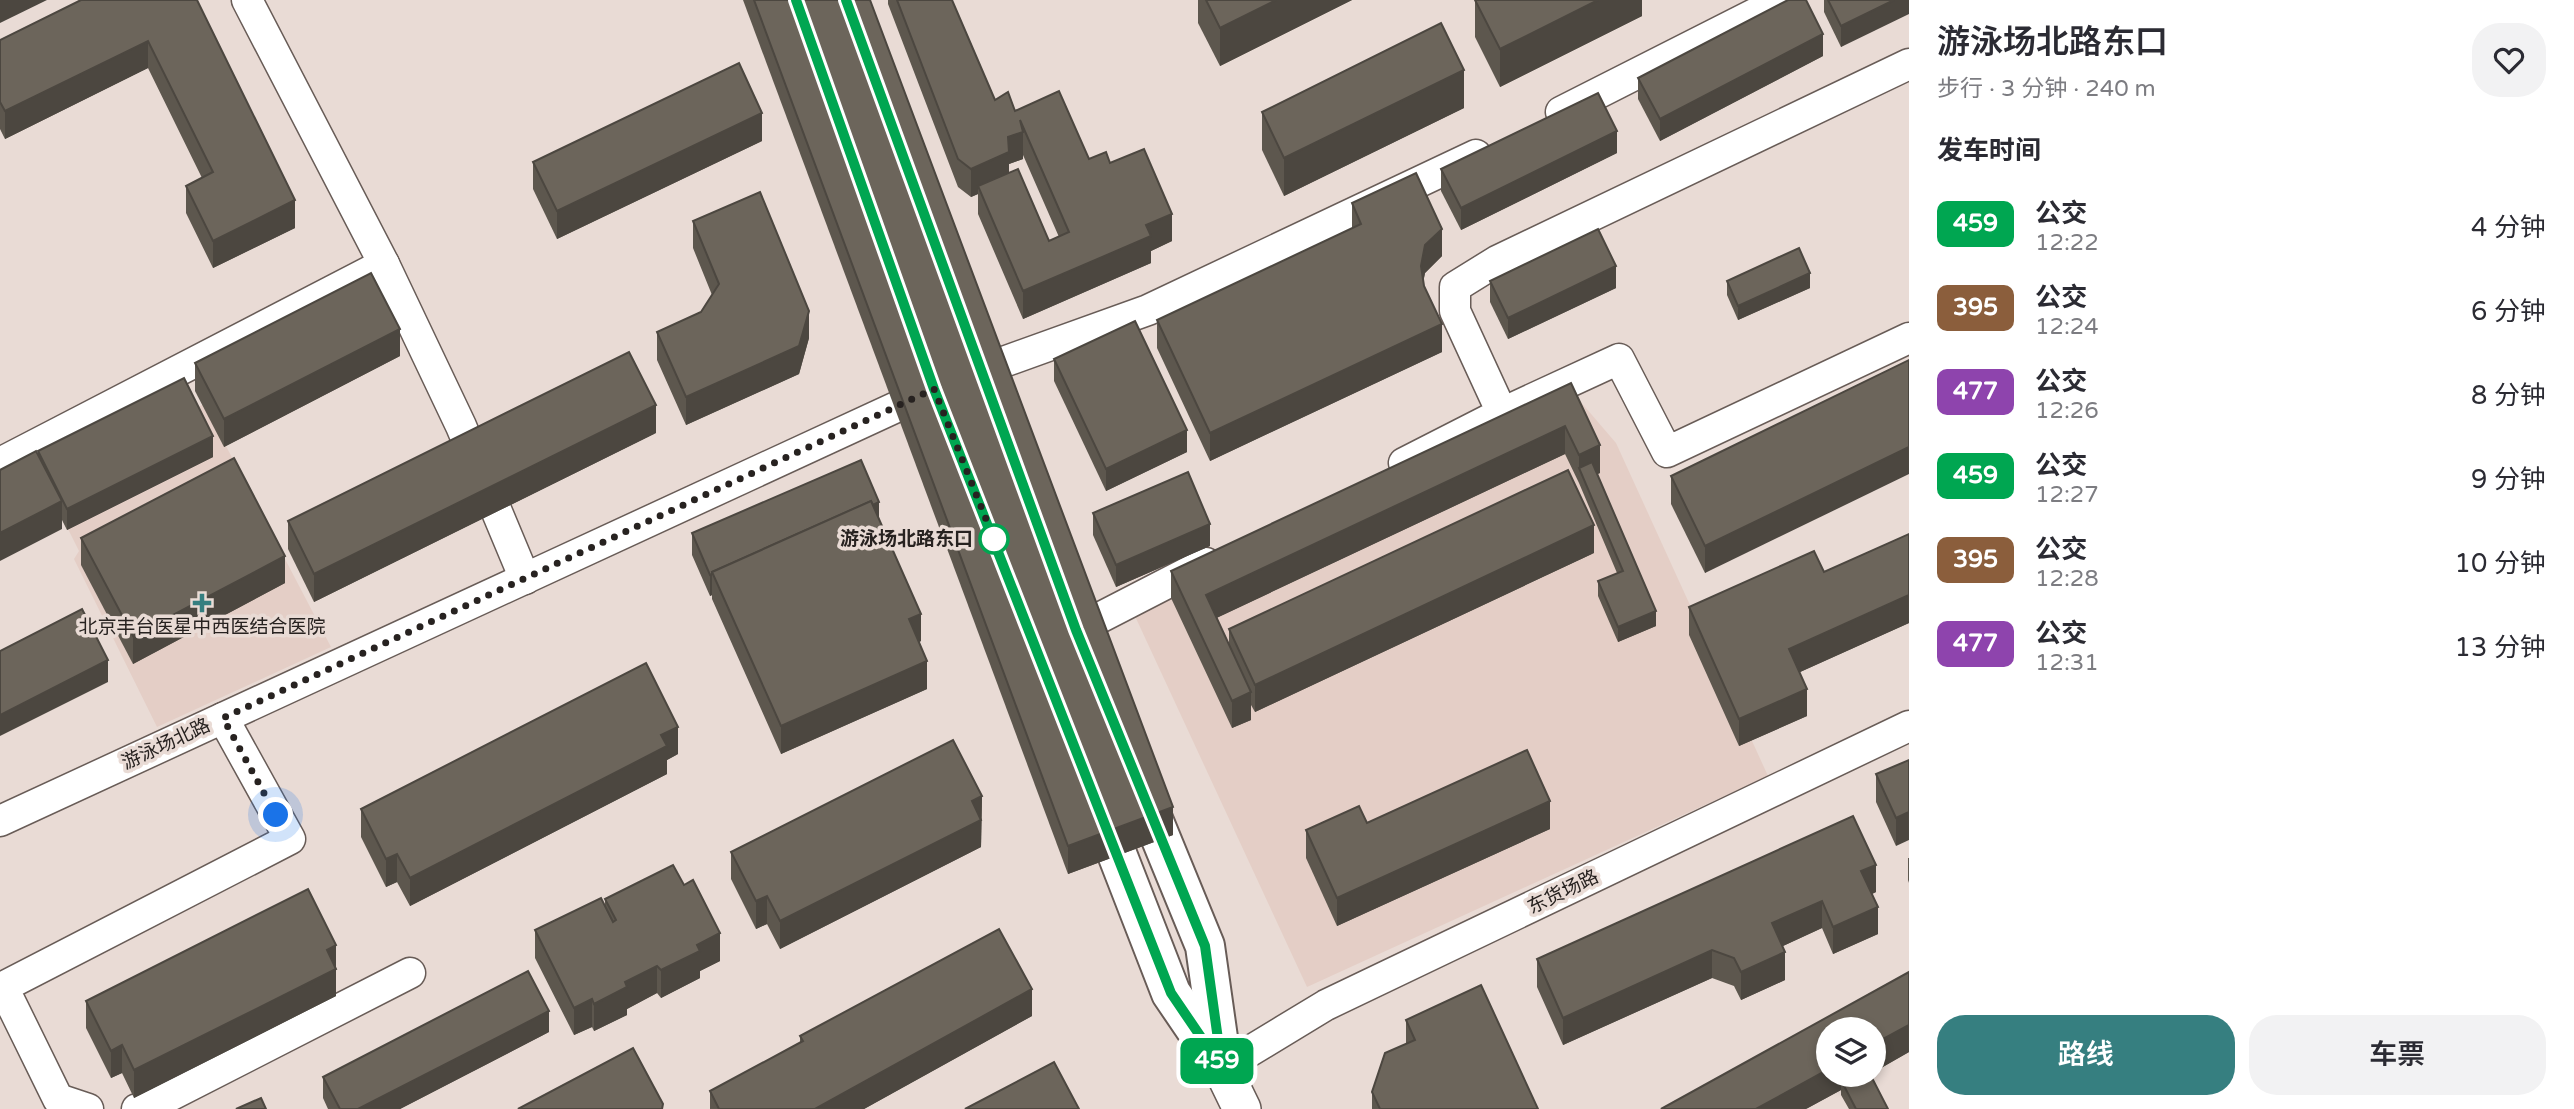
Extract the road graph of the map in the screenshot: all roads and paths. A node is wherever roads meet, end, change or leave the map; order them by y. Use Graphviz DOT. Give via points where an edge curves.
graph roads {
  1 [pos="247,0"];
  2 [pos="1782,0"];
  3 [pos="1909,64"];
  4 [pos="1539,123"];
  5 [pos="1503,141"];
  6 [pos="384,264"];
  7 [pos="1909,338"];
  8 [pos="976,356"];
  9 [pos="930,376"];
  10 [pos="995,408"];
  11 [pos="1502,413"];
  12 [pos="949,426"];
  13 [pos="0,463"];
  14 [pos="1380,475"];
  15 [pos="1233,549"];
  16 [pos="525,579"];
  17 [pos="1071,617"];
  18 [pos="1091,668"];
  19 [pos="223,718"];
  20 [pos="1909,726"];
  21 [pos="1128,756"];
  22 [pos="1087,777"];
  23 [pos="0,821"];
  24 [pos="410,973"];
  25 [pos="1222,1068"];
  26 [pos="88,1109"];
  27 [pos="137,1109"];
  28 [pos="1242,1109"];
  1 -- 6 [label="street"];
  2 -- 4 [label="street"];
  3 -- 11 [label="street" via="1497,261 1455,288 1455,311"];
  5 -- 8 [label="street, 游泳场北路" via="1148,310"];
  6 -- 13 [label="street"];
  6 -- 16 [label="street" via="461,426"];
  7 -- 11 [label="street" via="1667,452 1619,359"];
  8 -- 9 [label="street, 游泳场北路"];
  8 -- 10 [label="main road"];
  9 -- 12 [label="main road"];
  9 -- 16 [label="street, 游泳场北路"];
  11 -- 14 [label="street"];
  15 -- 17 [label="street"];
  16 -- 19 [label="street, 游泳场北路"];
  17 -- 18 [label="main road"];
  19 -- 23 [label="street, 游泳场北路"];
  19 -- 26 [label="street" via="290,839 3,987 58,1098"];
  20 -- 25 [label="street, 东货场路" via="1326,1005"];
  21 -- 25 [label="main road" via="1205,946"];
  22 -- 25 [label="main road" via="1171,993"];
  24 -- 27 [label="street"];
  25 -- 28 [label="street"];
}
